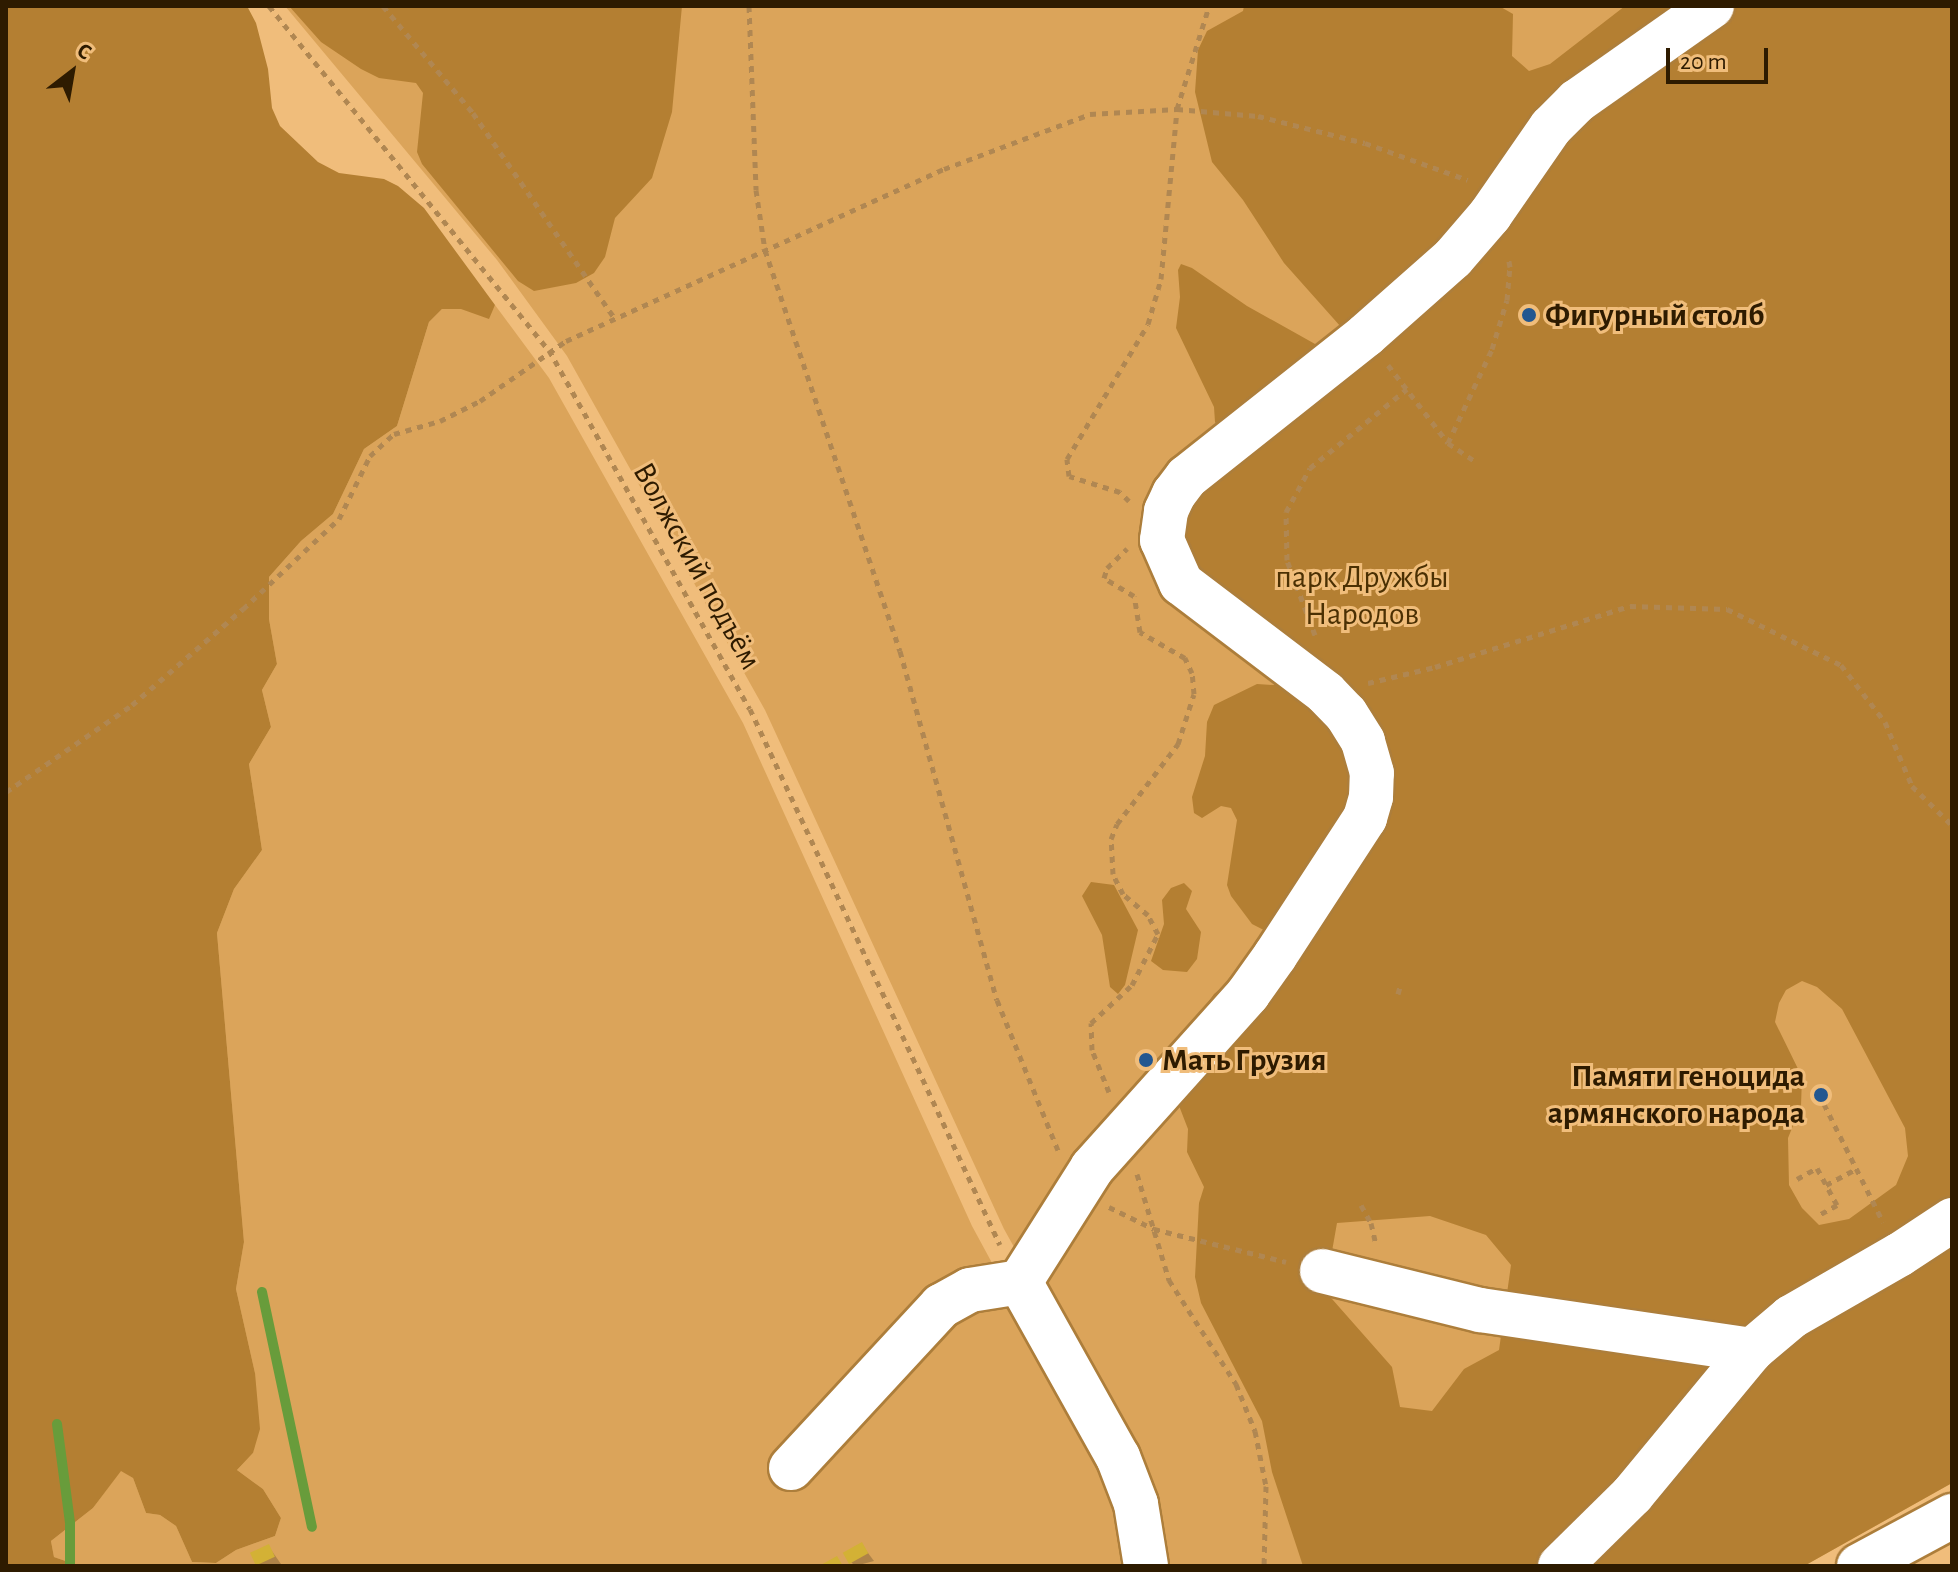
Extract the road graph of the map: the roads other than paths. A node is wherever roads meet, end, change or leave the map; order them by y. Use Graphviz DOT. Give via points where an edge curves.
graph roads {
  1 [pos="1712,6"];
  2 [pos="1952,1220"];
  3 [pos="1322,1271"];
  4 [pos="1020,1282"];
  5 [pos="1752,1350"];
  6 [pos="791,1468"];
  7 [pos="1952,1516"];
  8 [pos="1146,1566"];
  9 [pos="1560,1566"];
  10 [pos="1859,1566"];
  1 -- 4 [label="street" via="1577,101 1551,127 1453,258 1366,335 1187,477 1174,494 1162,540 1181,583 1326,693 1363,741 1372,773 1371,797 1365,818 1248,994 1084,1180"];
  2 -- 5 [label="street" via="1791,1317"];
  3 -- 5 [label="street" via="1480,1310"];
  4 -- 6 [label="street" via="970,1290 941,1306"];
  4 -- 8 [label="street" via="1118,1457 1136,1504"];
  5 -- 9 [label="street" via="1632,1495"];
  7 -- 10 [label="street"];
}
